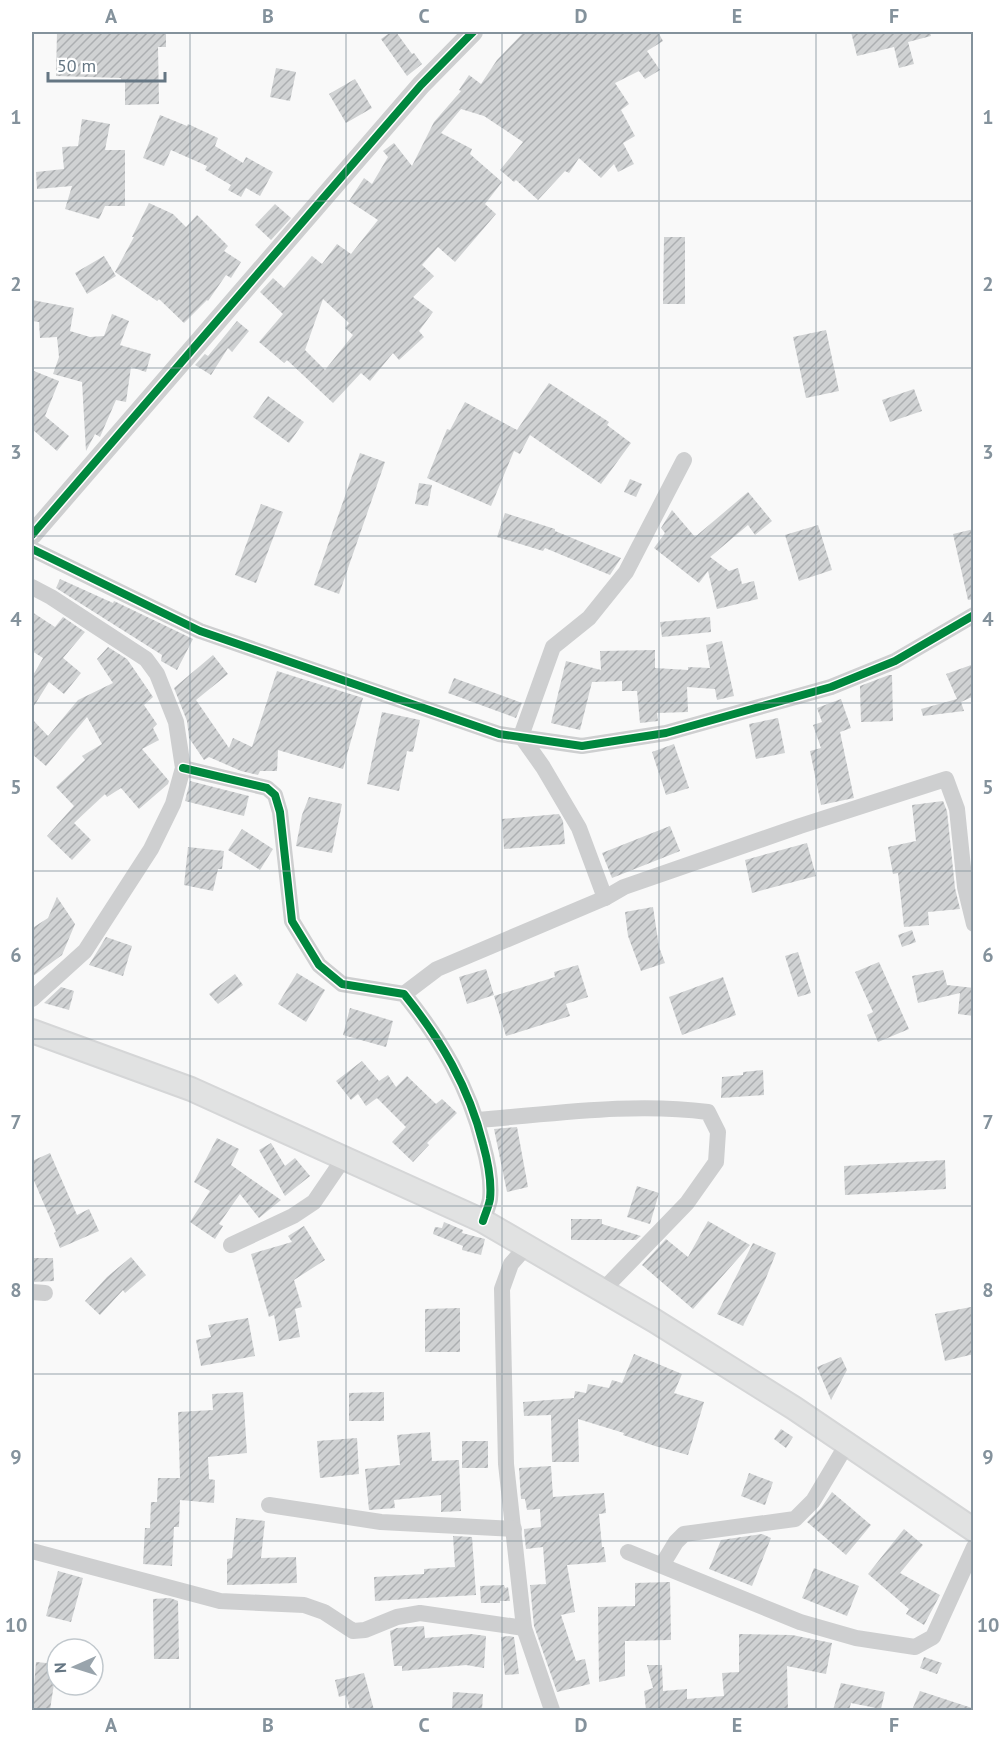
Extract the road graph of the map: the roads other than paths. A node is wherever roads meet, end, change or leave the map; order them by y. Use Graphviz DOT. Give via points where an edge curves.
graph roads {
  1 [pos="473,32"];
  2 [pos="684,460"];
  3 [pos="32,535"];
  4 [pos="32,549"];
  5 [pos="32,587"];
  6 [pos="974,615"];
  7 [pos="521,736"];
  8 [pos="183,768"];
  9 [pos="605,898"];
  10 [pos="974,924"];
  11 [pos="404,994"];
  12 [pos="32,999"];
  13 [pos="32,1031"];
  14 [pos="477,1120"];
  15 [pos="344,1158"];
  16 [pos="483,1221"];
  17 [pos="231,1245"];
  18 [pos="526,1247"];
  19 [pos="602,1291"];
  20 [pos="847,1444"];
  21 [pos="269,1505"];
  22 [pos="514,1529"];
  23 [pos="974,1530"];
  24 [pos="974,1547"];
  25 [pos="32,1551"];
  26 [pos="628,1552"];
  27 [pos="662,1565"];
  28 [pos="524,1628"];
  29 [pos="552,1710"];
  1 -- 3 [label="street" via="421,85"];
  2 -- 7 [label="street" via="626,572 589,618 553,647"];
  4 -- 7 [label="street" via="200,631 451,718 500,734"];
  5 -- 8 [label="street" via="146,659 157,675 176,722"];
  6 -- 7 [label="street" via="895,660 831,687 666,733 582,746"];
  7 -- 9 [label="street" via="579,828"];
  8 -- 11 [label="street" via="267,788 275,795 292,921 318,965 342,984"];
  8 -- 12 [label="street" via="151,849 85,951"];
  9 -- 10 [label="street" via="624,887 946,778 957,809 965,887"];
  9 -- 11 [label="street" via="436,969"];
  11 -- 14 [label="street" via="461,1079"];
  13 -- 15 [label="main road" via="191,1089"];
  14 -- 16 [label="street" via="490,1172 490,1200"];
  14 -- 19 [label="street" via="645,1108 708,1112 718,1132 716,1162 687,1203"];
  15 -- 16 [label="main road"];
  15 -- 17 [label="street" via="314,1202"];
  16 -- 18 [label="main road"];
  18 -- 19 [label="main road"];
  18 -- 22 [label="street" via="511,1264 502,1288 506,1464"];
  19 -- 20 [label="main road"];
  20 -- 23 [label="main road"];
  20 -- 27 [label="street" via="813,1501 795,1519 684,1534"];
  21 -- 22 [label="street" via="381,1522"];
  22 -- 28 [label="street"];
  24 -- 27 [label="street" via="933,1637 915,1647 856,1638 800,1622"];
  25 -- 28 [label="street" via="220,1600 303,1605 324,1612 353,1631 420,1614"];
  26 -- 27 [label="street"];
  28 -- 29 [label="street"];
}
